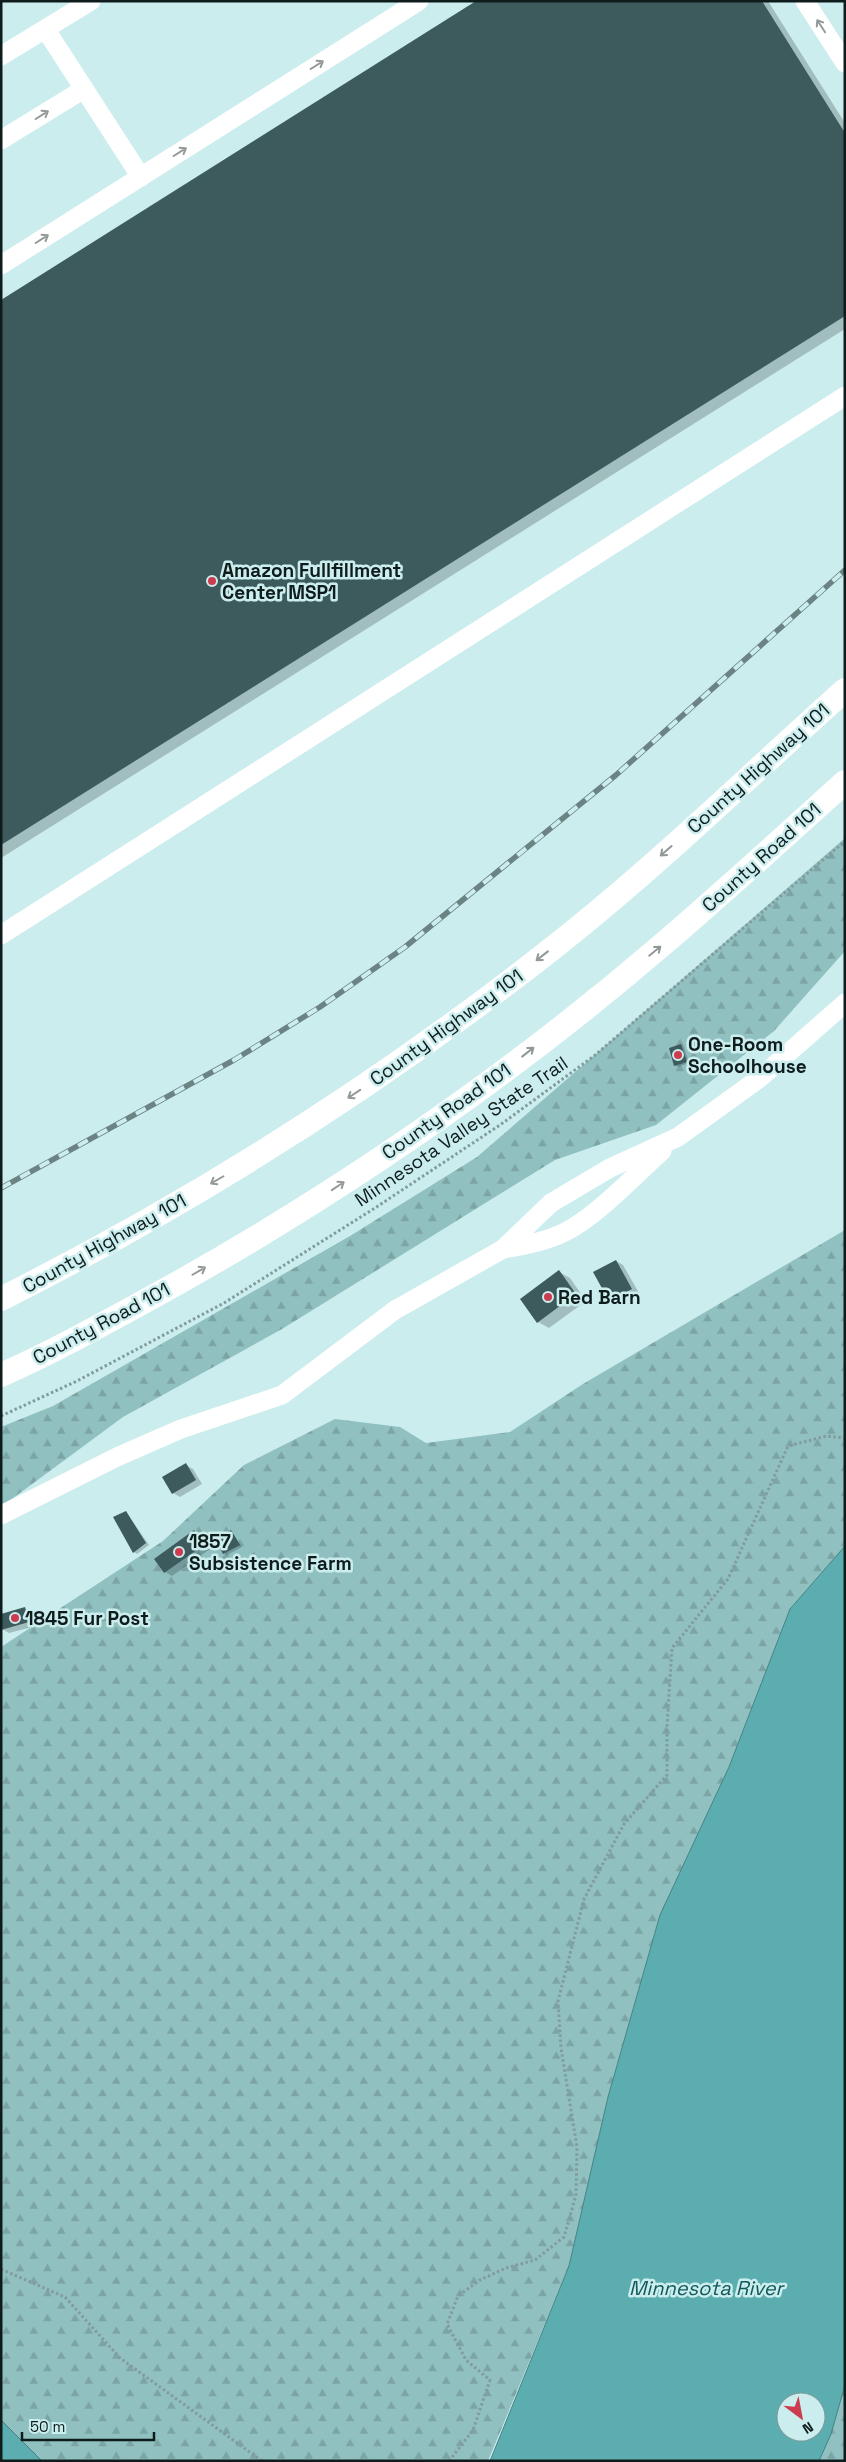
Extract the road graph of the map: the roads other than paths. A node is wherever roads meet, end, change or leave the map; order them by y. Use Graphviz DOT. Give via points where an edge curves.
graph roads {
  1 [pos="91,1"];
  2 [pos="419,1"];
  3 [pos="805,1"];
  4 [pos="46,30"];
  5 [pos="842,54"];
  6 [pos="1,56"];
  7 [pos="84,89"];
  8 [pos="1,140"];
  9 [pos="141,177"];
  10 [pos="1,265"];
  11 [pos="845,396"];
  12 [pos="845,690"];
  13 [pos="845,782"];
  14 [pos="1,935"];
  15 [pos="845,1002"];
  16 [pos="678,1137"];
  17 [pos="503,1249"];
  18 [pos="1,1299"];
  19 [pos="1,1376"];
  20 [pos="1,1515"];
  1 -- 4 [label="lane"];
  9 -- 2 [label="lane, one-way"];
  5 -- 3 [label="lane, one-way"];
  4 -- 6 [label="lane"];
  4 -- 7 [label="lane"];
  8 -- 7 [label="lane, one-way"];
  7 -- 9 [label="lane"];
  10 -- 9 [label="lane, one-way"];
  11 -- 14 [label="lane"];
  12 -- 18 [label="main road, County Highway 101, one-way" via="609,902 434,1038 337,1106 256,1157 149,1220"];
  19 -- 13 [label="main road, County Road 101, one-way" via="188,1277 332,1190 419,1132 501,1073 662,946"];
  15 -- 16 [label="lane" via="760,1078"];
  16 -- 17 [label="lane" via="610,1168 552,1203"];
  16 -- 17 [label="lane" via="563,1234"];
  17 -- 20 [label="lane" via="395,1310 282,1395 181,1429"];
}
